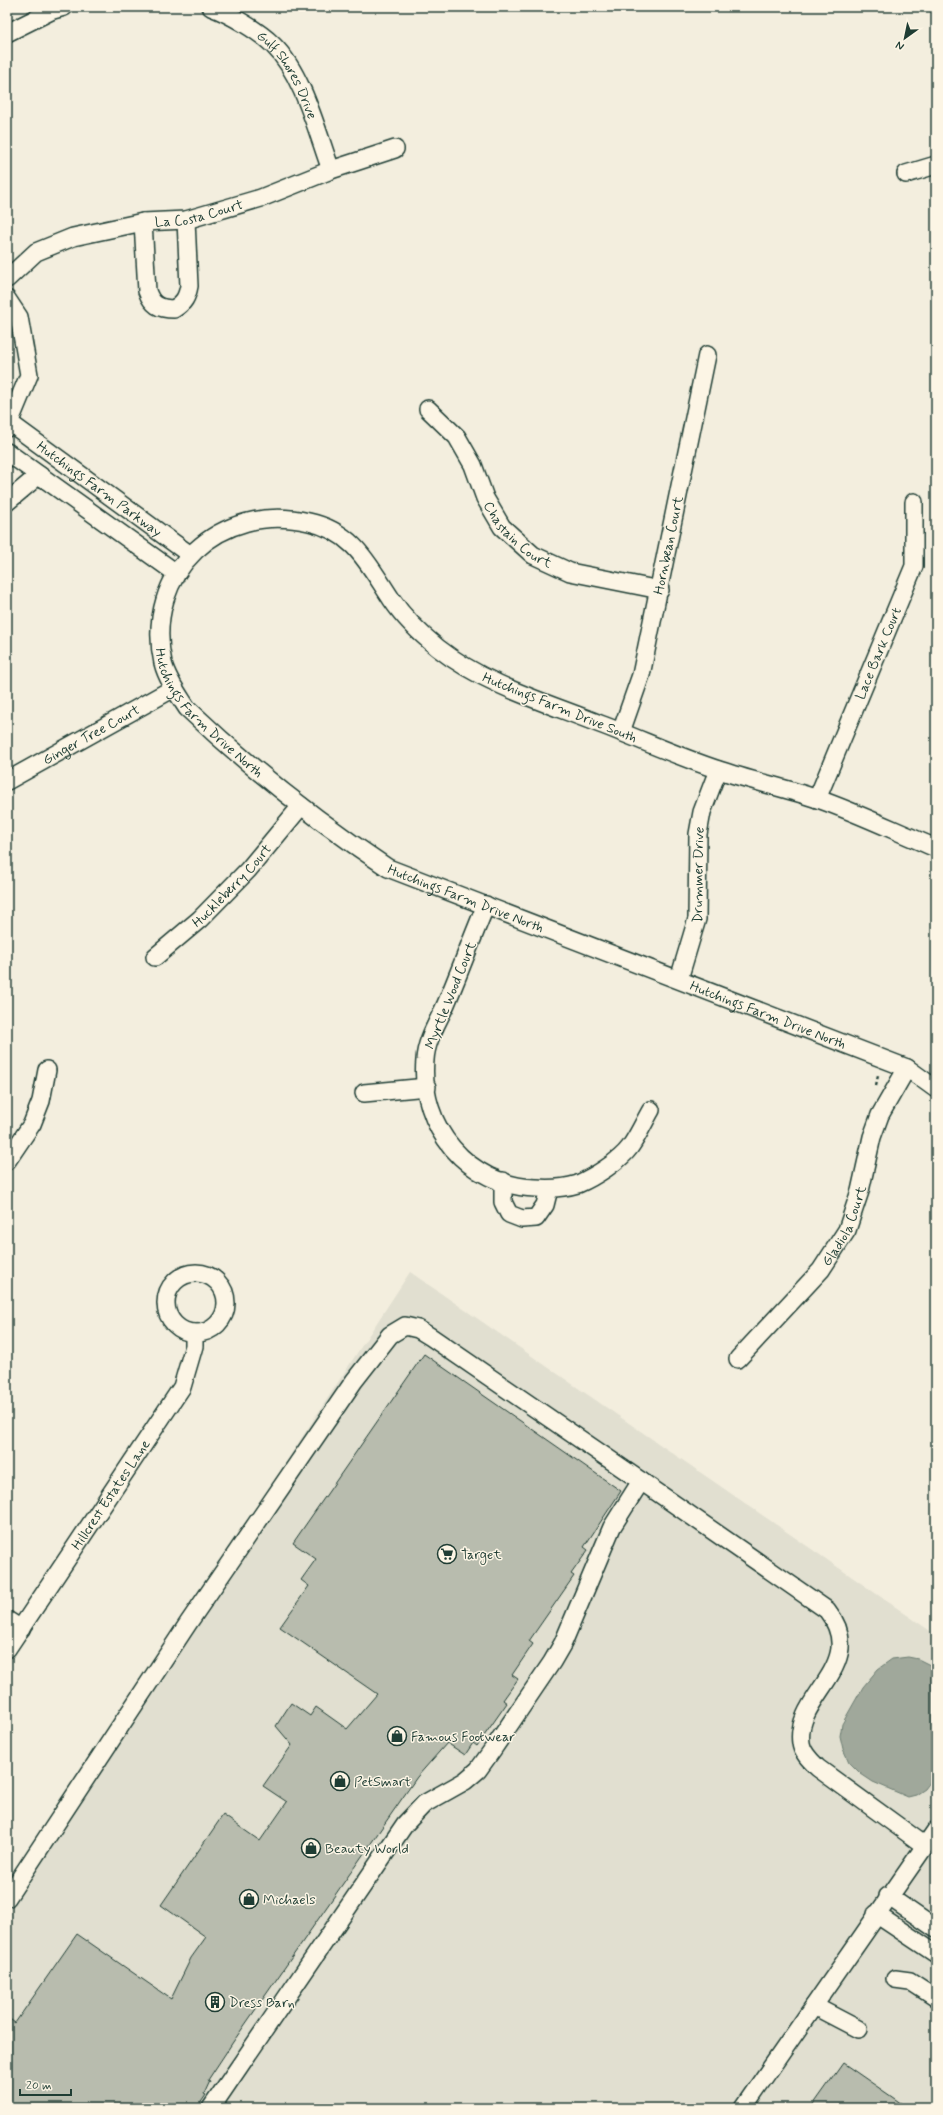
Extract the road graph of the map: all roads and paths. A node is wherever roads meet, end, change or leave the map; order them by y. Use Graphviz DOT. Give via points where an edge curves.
graph roads {
  1 [pos="64,7"];
  2 [pos="211,7"];
  3 [pos="7,33"];
  4 [pos="395,149"];
  5 [pos="936,165"];
  6 [pos="331,170"];
  7 [pos="906,174"];
  8 [pos="186,220"];
  9 [pos="143,222"];
  10 [pos="7,279"];
  11 [pos="7,298"];
  12 [pos="707,355"];
  13 [pos="428,409"];
  14 [pos="9,426"];
  15 [pos="7,452"];
  16 [pos="39,475"];
  17 [pos="7,502"];
  18 [pos="914,502"];
  19 [pos="190,554"];
  20 [pos="176,573"];
  21 [pos="660,590"];
  22 [pos="174,688"];
  23 [pos="621,732"];
  24 [pos="718,770"];
  25 [pos="7,781"];
  26 [pos="817,799"];
  27 [pos="300,806"];
  28 [pos="936,848"];
  29 [pos="486,906"];
  30 [pos="155,958"];
  31 [pos="680,979"];
  32 [pos="907,1068"];
  33 [pos="47,1070"];
  34 [pos="879,1074"];
  35 [pos="427,1087"];
  36 [pos="875,1089"];
  37 [pos="936,1090"];
  38 [pos="364,1093"];
  39 [pos="651,1110"];
  40 [pos="7,1161"];
  41 [pos="502,1181"];
  42 [pos="549,1189"];
  43 [pos="194,1333"];
  44 [pos="738,1359"];
  45 [pos="641,1481"];
  46 [pos="14,1624"];
  47 [pos="7,1649"];
  48 [pos="936,1830"];
  49 [pos="924,1845"];
  50 [pos="888,1896"];
  51 [pos="7,1898"];
  52 [pos="876,1914"];
  53 [pos="936,1929"];
  54 [pos="936,1954"];
  55 [pos="895,1979"];
  56 [pos="936,1998"];
  57 [pos="814,2006"];
  58 [pos="858,2028"];
  59 [pos="211,2108"];
  60 [pos="743,2108"];
  1 -- 3 [label="street"];
  2 -- 6 [label="street, Gulf Shores Drive" via="228,13 277,50 301,90"];
  4 -- 6 [label="street, La Costa Court"];
  5 -- 7 [label="street"];
  6 -- 8 [label="street, La Costa Court" via="261,198"];
  8 -- 9 [label="street, La Costa Court"];
  8 -- 9 [label="street" via="189,286 182,304 174,309 157,307 147,291"];
  9 -- 10 [label="street, La Costa Court" via="74,237 36,252"];
  11 -- 14 [label="street" via="19,317 30,375"];
  12 -- 21 [label="street, Hornbean Court"];
  13 -- 21 [label="street, Chastain Court" via="457,437 473,465 485,498 502,527 533,555 570,572"];
  14 -- 19 [label="street, Hutchings Farm Parkway"];
  15 -- 16 [label="street, Hutchings Farm Parkway"];
  16 -- 17 [label="street"];
  16 -- 20 [label="street, Hutchings Farm Parkway"];
  18 -- 26 [label="street, Lace Bark Court" via="914,566"];
  19 -- 20 [label="street, Hutchings Farm Drive North"];
  19 -- 23 [label="street, Hutchings Farm Drive South" via="213,535 239,523 286,518 312,522 337,533 361,552 393,601 414,626 462,665 498,684"];
  20 -- 22 [label="street, Hutchings Farm Drive North" via="163,605 160,639 163,665"];
  21 -- 23 [label="street, Hornbean Court" via="641,675"];
  22 -- 25 [label="street, Ginger Tree Court"];
  22 -- 27 [label="street, Hutchings Farm Drive North" via="187,708 203,724"];
  23 -- 24 [label="street, Hutchings Farm Drive South"];
  24 -- 26 [label="street, Hutchings Farm Drive South"];
  24 -- 31 [label="street, Drummer Drive" via="702,812 698,834 697,919"];
  26 -- 28 [label="street, Hutchings Farm Drive South"];
  27 -- 29 [label="street, Hutchings Farm Drive North" via="388,868"];
  27 -- 30 [label="street, Huckleberry Court" via="248,870 200,919"];
  29 -- 31 [label="street, Hutchings Farm Drive North"];
  29 -- 35 [label="street, Myrtle Wood Court" via="431,1035 425,1060"];
  31 -- 32 [label="street, Hutchings Farm Drive North"];
  32 -- 37 [label="street, Hutchings Farm Drive North"];
  32 -- 44 [label="street, Gladiola Court" via="880,1115 847,1230 821,1270"];
  33 -- 40 [label="street" via="42,1101 32,1124"];
  34 -- 36 [label="path"];
  35 -- 38 [label="street"];
  35 -- 41 [label="street, Myrtle Wood Court" via="430,1112 451,1149 470,1165"];
  39 -- 42 [label="street, Myrtle Wood Court" via="630,1148 603,1171 578,1184"];
  41 -- 42 [label="street, Myrtle Wood Court" via="525,1188"];
  41 -- 42 [label="street" via="503,1202 509,1214 522,1219 536,1218 546,1205"];
  43 -- 46 [label="street, Hillcrest Estates Lane" via="194,1346 182,1387"];
  45 -- 49 [label="street" via="827,1610 837,1622 840,1634 835,1665 828,1681 807,1712 801,1732 801,1744 807,1756 818,1768"];
  45 -- 51 [label="street" via="418,1329 405,1326 390,1335 354,1381 189,1622"];
  45 -- 59 [label="street" via="612,1527 552,1662 478,1770 465,1781 424,1804 405,1824"];
  46 -- 47 [label="street, Hillcrest Estates Lane"];
  48 -- 49 [label="street"];
  49 -- 50 [label="street"];
  50 -- 52 [label="street"];
  50 -- 53 [label="street"];
  52 -- 54 [label="street"];
  52 -- 57 [label="street"];
  55 -- 56 [label="street" via="910,1981"];
  57 -- 58 [label="street"];
  57 -- 60 [label="street"];
}
